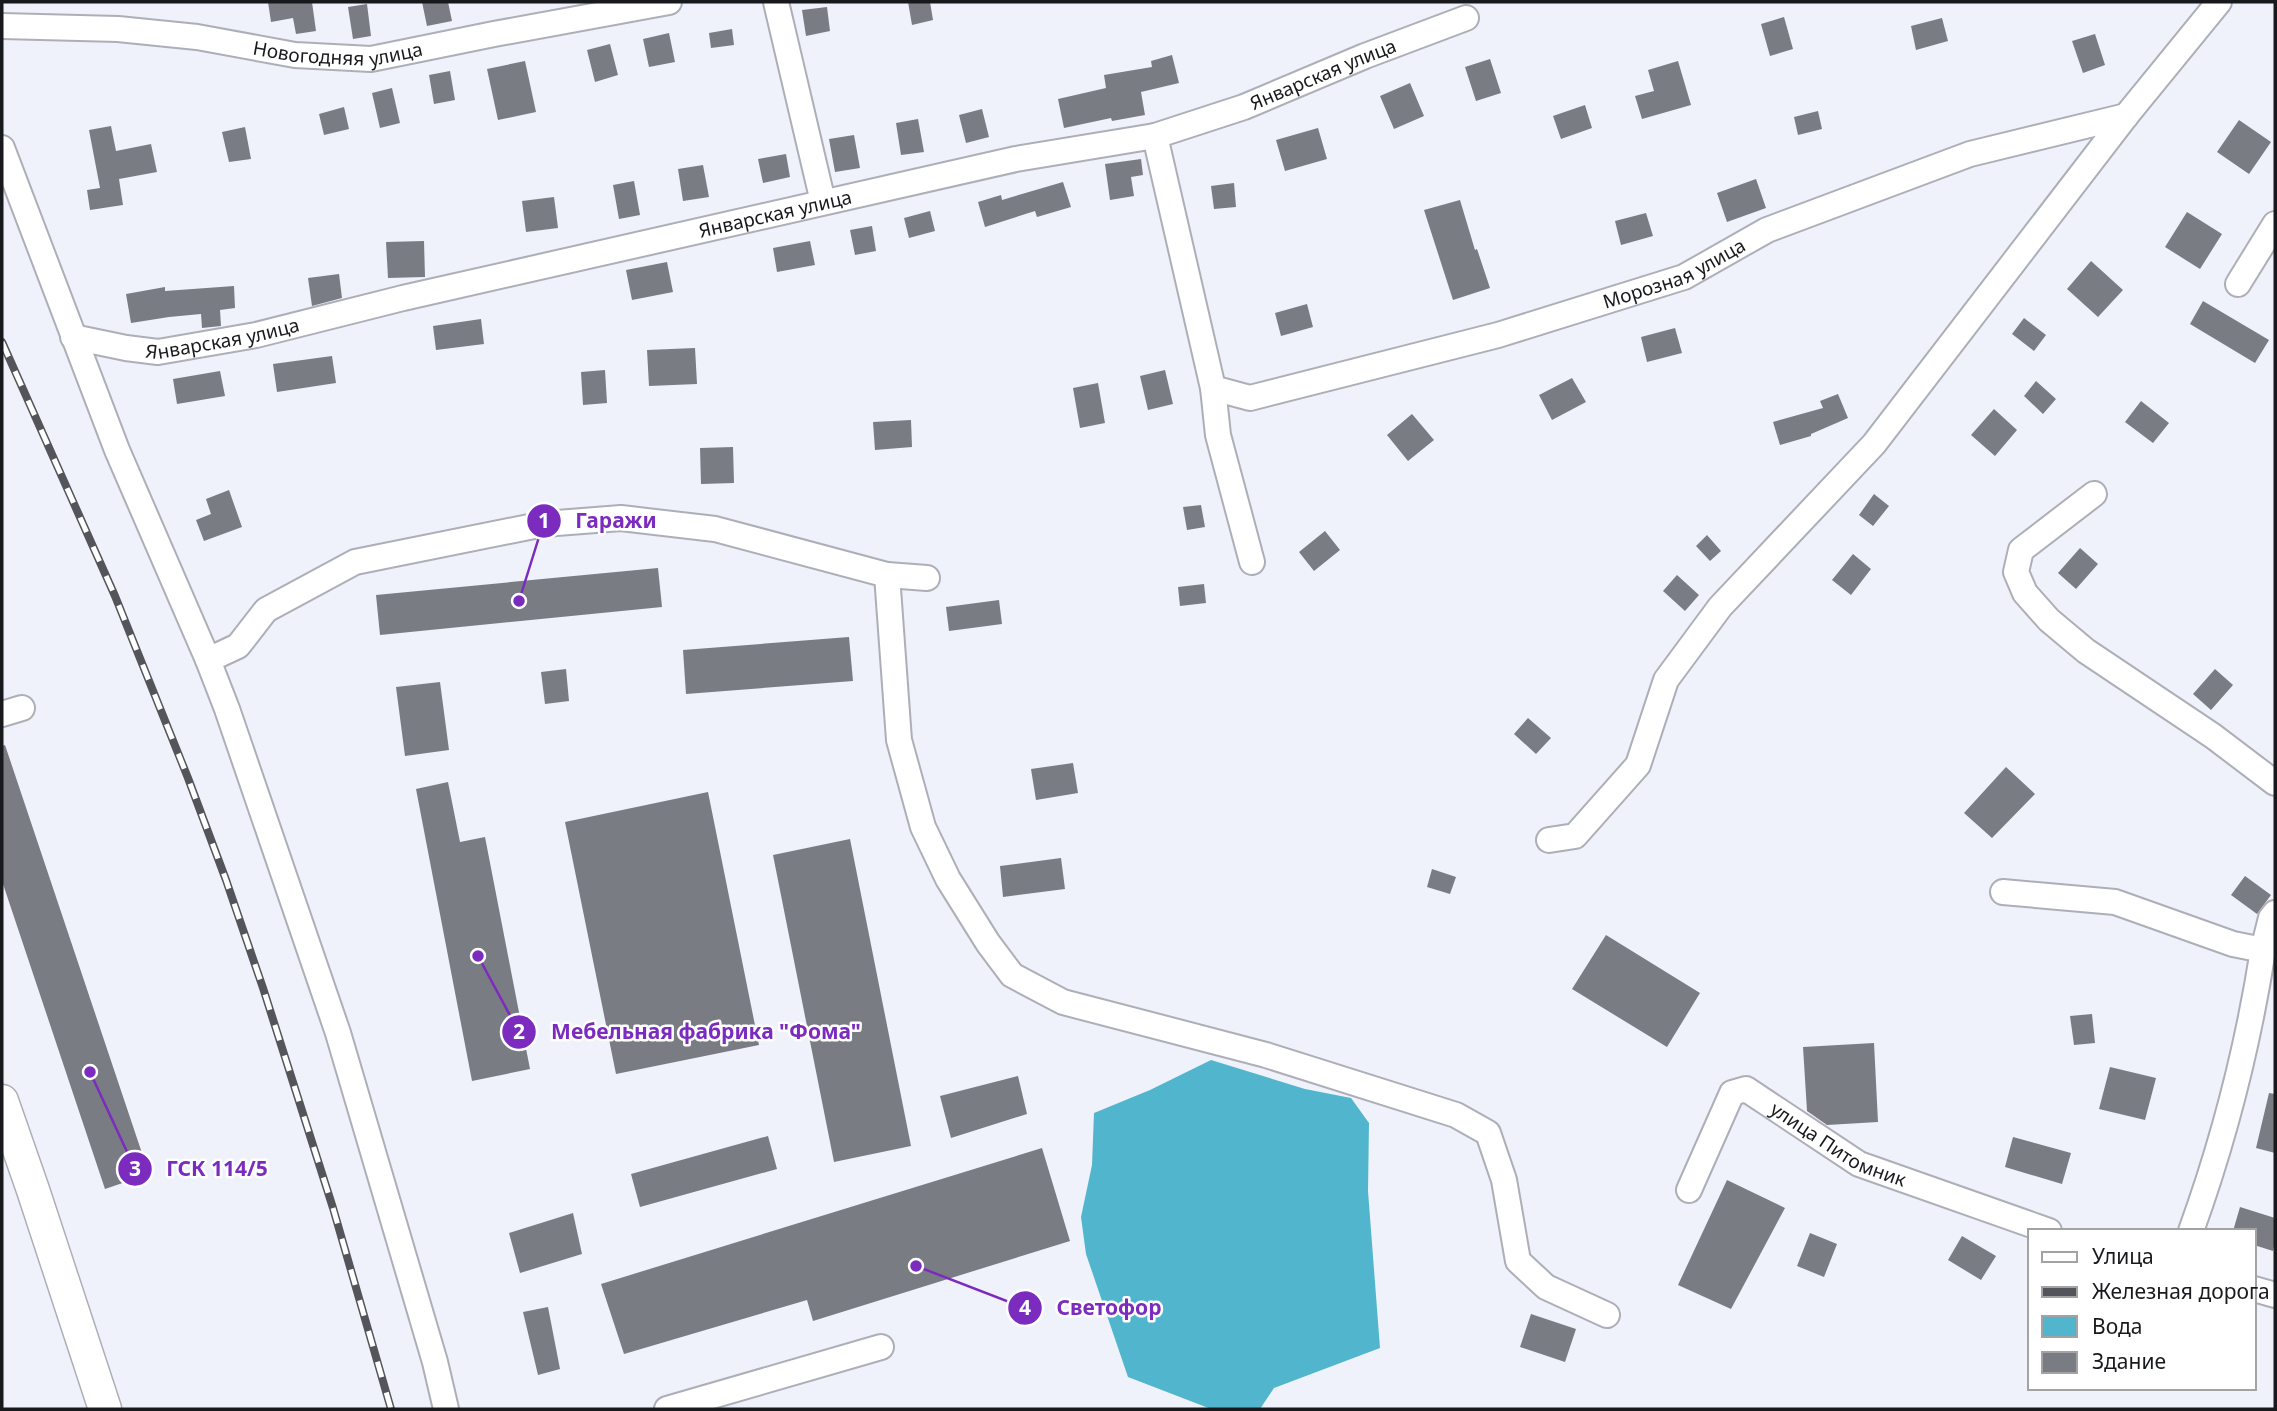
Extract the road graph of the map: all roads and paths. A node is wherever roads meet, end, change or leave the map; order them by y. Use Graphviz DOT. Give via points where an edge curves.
graph roads {
  1 [pos="669,2"];
  2 [pos="776,2"];
  3 [pos="2219,2"];
  4 [pos="1466,18"];
  5 [pos="2,26"];
  6 [pos="2126,116"];
  7 [pos="1155,136"];
  8 [pos="2,148"];
  9 [pos="823,202"];
  10 [pos="2275,224"];
  11 [pos="2238,284"];
  12 [pos="73,337"];
  13 [pos="1213,388"];
  14 [pos="2094,494"];
  15 [pos="1252,562"];
  16 [pos="887,575"];
  17 [pos="927,578"];
  18 [pos="208,660"];
  19 [pos="2275,783"];
  20 [pos="1549,840"];
  21 [pos="2003,891"];
  22 [pos="2275,913"];
  23 [pos="2263,950"];
  24 [pos="2,1101"];
  25 [pos="1689,1190"];
  26 [pos="2043,1229"];
  27 [pos="2192,1229"];
  28 [pos="2256,1290"];
  29 [pos="2275,1295"];
  30 [pos="1607,1315"];
  31 [pos="881,1347"];
  32 [pos="105,1409"];
  33 [pos="446,1409"];
  34 [pos="667,1409"];
  1 -- 5 [label="street, Новогодняя улица" via="371,59 295,55 197,37 118,29"];
  2 -- 9 [label="street"];
  3 -- 6 [label="street"];
  4 -- 7 [label="street, Январская улица" via="1244,107"];
  6 -- 13 [label="street, Морозная улица" via="1970,154 1767,230 1684,277 1498,335 1250,398"];
  6 -- 20 [label="street" via="1874,444 1720,607 1666,680 1638,765 1575,836"];
  7 -- 9 [label="street, Январская улица" via="1016,159"];
  7 -- 13 [label="street"];
  8 -- 12 [label="street"];
  9 -- 12 [label="street, Январская улица" via="256,335 158,352"];
  10 -- 11 [label="street"];
  12 -- 18 [label="street"];
  13 -- 15 [label="street" via="1218,435"];
  14 -- 19 [label="street" via="2021,550 2016,572 2025,593 2085,651"];
  16 -- 17 [label="street"];
  16 -- 18 [label="street" via="715,529 621,518 544,524 355,562 266,610 238,646"];
  16 -- 30 [label="street" via="899,740 923,827 948,879 1013,975 1063,1002 1266,1055 1456,1115 1488,1133 1504,1180 1518,1261 1546,1287"];
  18 -- 33 [label="street" via="338,1033"];
  21 -- 23 [label="street" via="2115,902 2233,944"];
  22 -- 23 [label="street"];
  23 -- 27 [label="street" via="2239,1075"];
  24 -- 32 [label="main road"];
  25 -- 26 [label="street, улица Питомник" via="1732,1093 1746,1089 1859,1164"];
  28 -- 29 [label="street"];
  31 -- 34 [label="street"];
}
